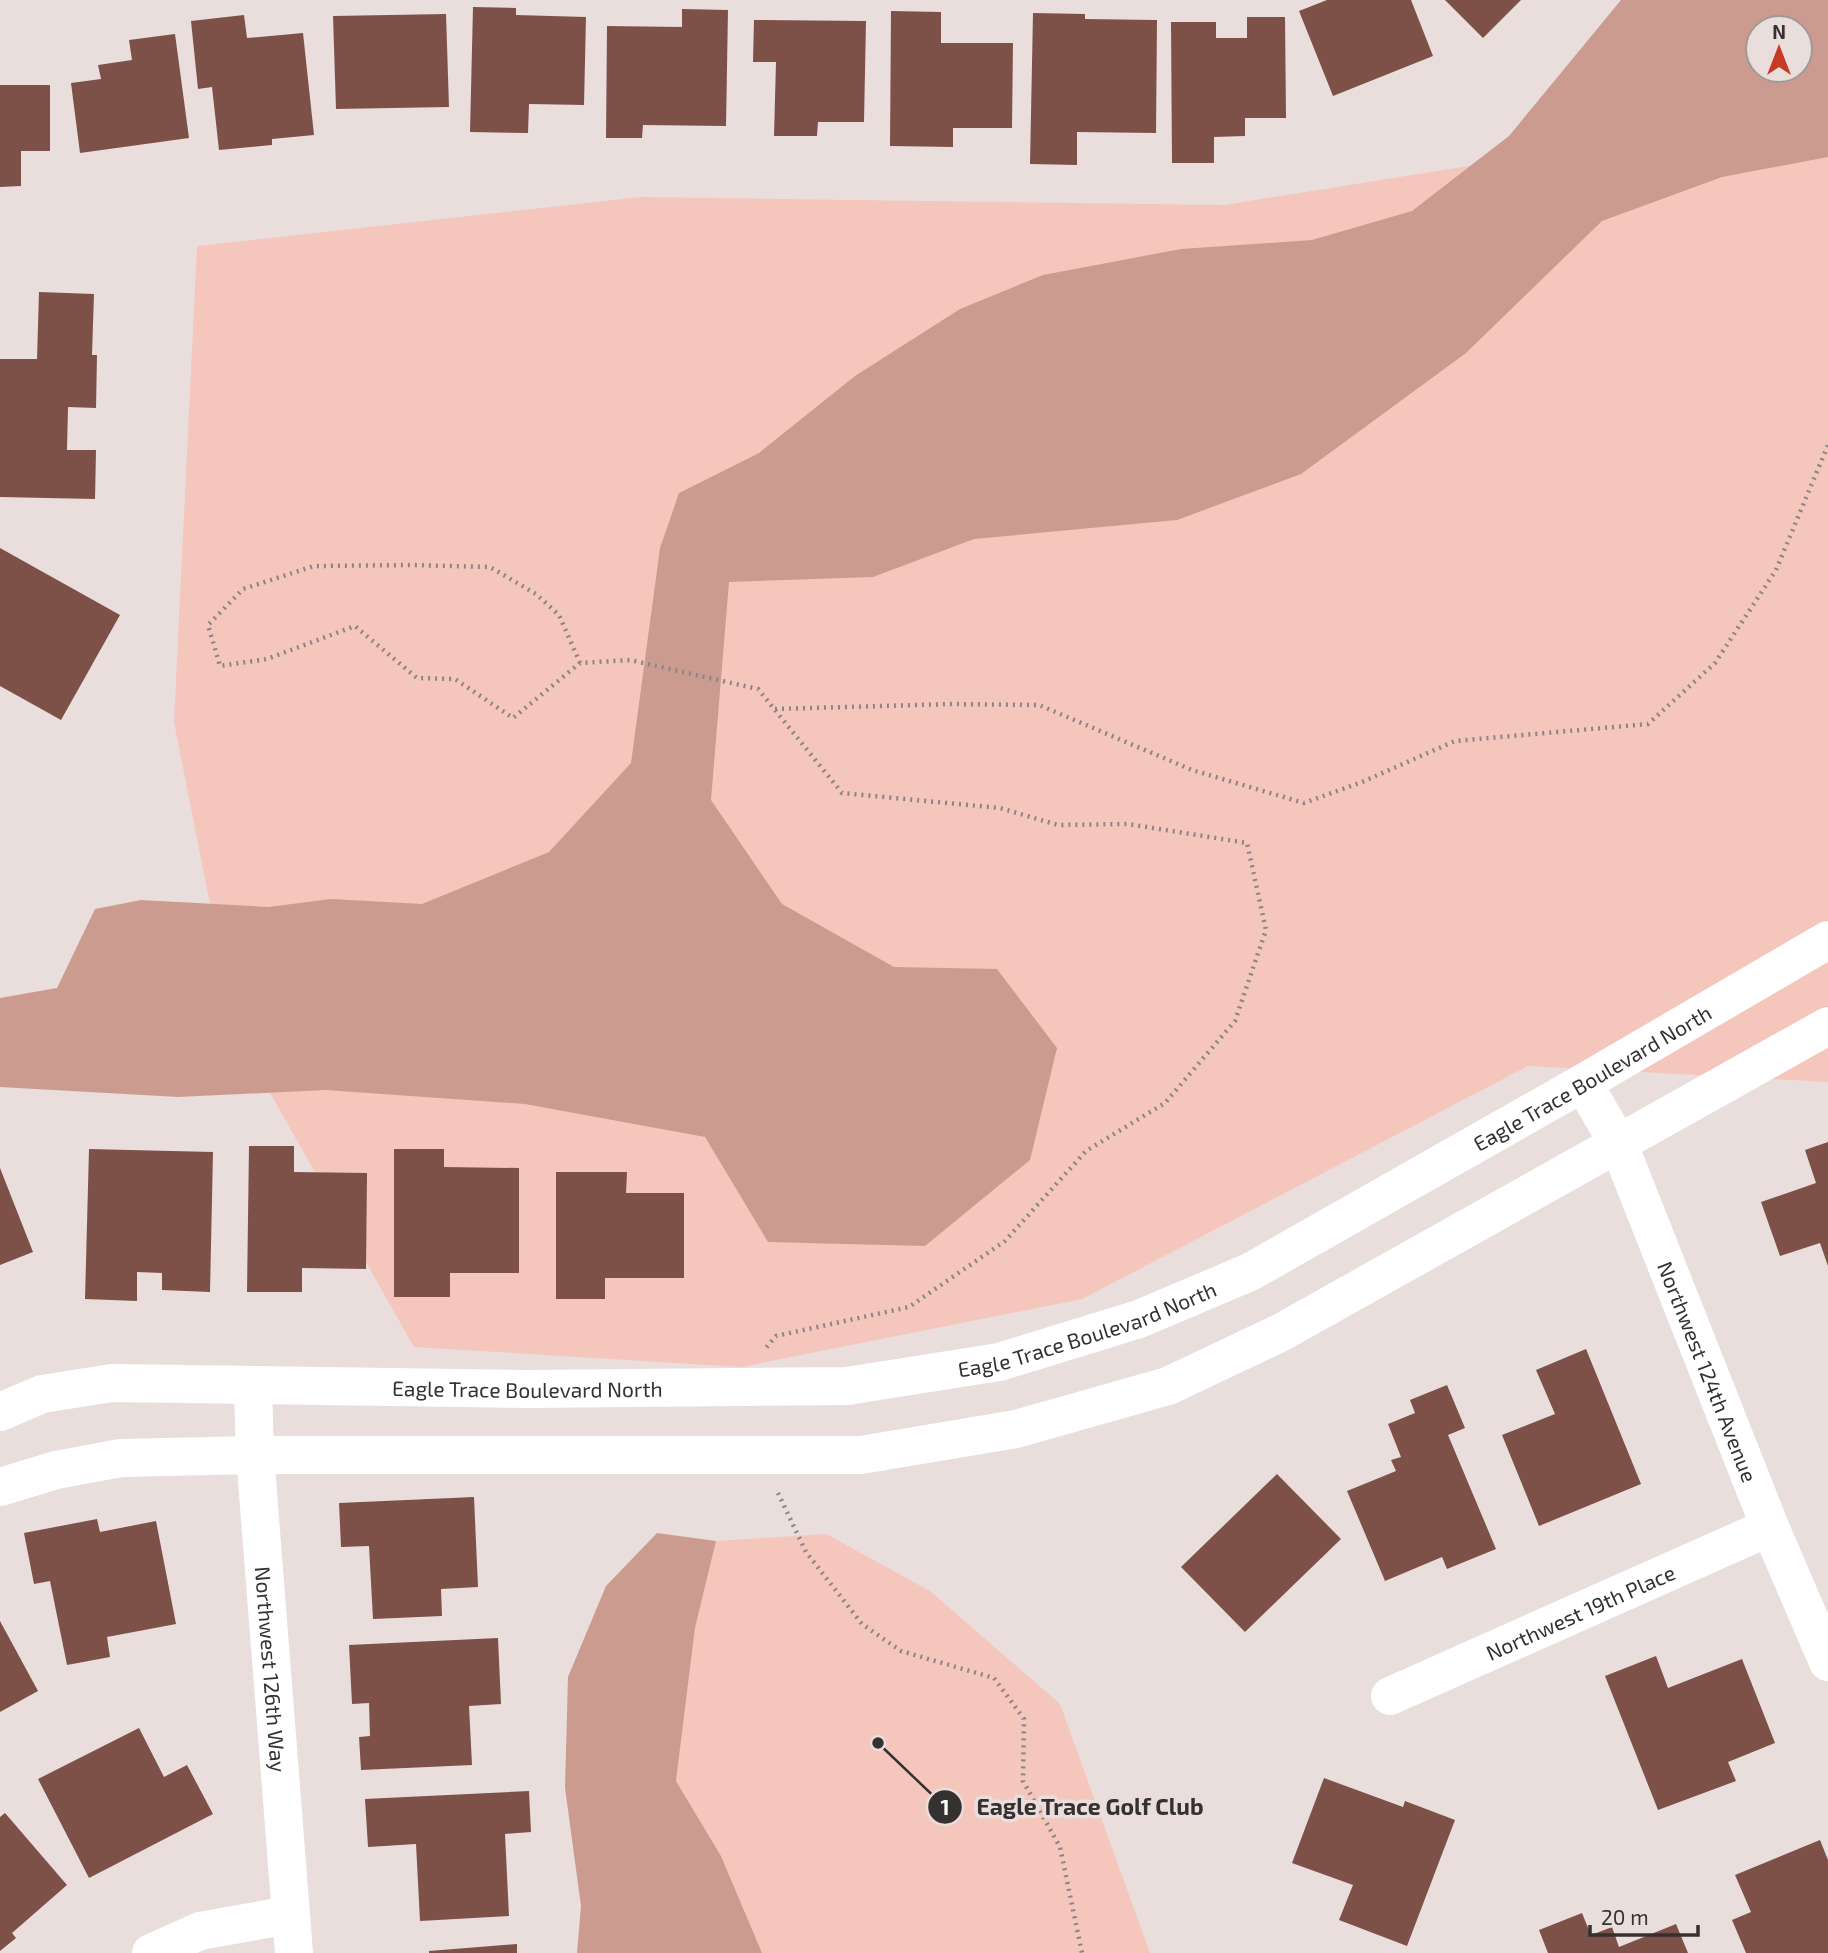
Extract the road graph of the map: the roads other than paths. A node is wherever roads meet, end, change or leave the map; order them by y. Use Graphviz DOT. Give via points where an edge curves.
graph roads {
  1 [pos="1828,940"];
  2 [pos="1828,1026"];
  3 [pos="1583,1083"];
  4 [pos="1619,1144"];
  5 [pos="253,1386"];
  6 [pos="0,1412"];
  7 [pos="255,1455"];
  8 [pos="0,1488"];
  9 [pos="1770,1527"];
  10 [pos="1828,1662"];
  11 [pos="1390,1696"];
  12 [pos="289,1914"];
  13 [pos="151,1953"];
  14 [pos="294,1953"];
  1 -- 3 [label="street, Eagle Trace Boulevard North"];
  2 -- 4 [label="street"];
  3 -- 4 [label="street, Northwest 124th Avenue"];
  3 -- 5 [label="street, Eagle Trace Boulevard North" via="1250,1272 1139,1319 999,1362 847,1386"];
  4 -- 7 [label="street" via="1280,1333 1168,1386 1003,1432 861,1455"];
  4 -- 9 [label="street, Northwest 124th Avenue"];
  5 -- 6 [label="street, Eagle Trace Boulevard North" via="112,1383 42,1394"];
  5 -- 7 [label="street, Northwest 126th Way"];
  7 -- 8 [label="street" via="121,1458 56,1470"];
  7 -- 12 [label="street, Northwest 126th Way"];
  9 -- 10 [label="street, Northwest 124th Avenue"];
  9 -- 11 [label="street, Northwest 19th Place"];
  12 -- 13 [label="street" via="200,1931"];
  12 -- 14 [label="street, Northwest 126th Way"];
}
